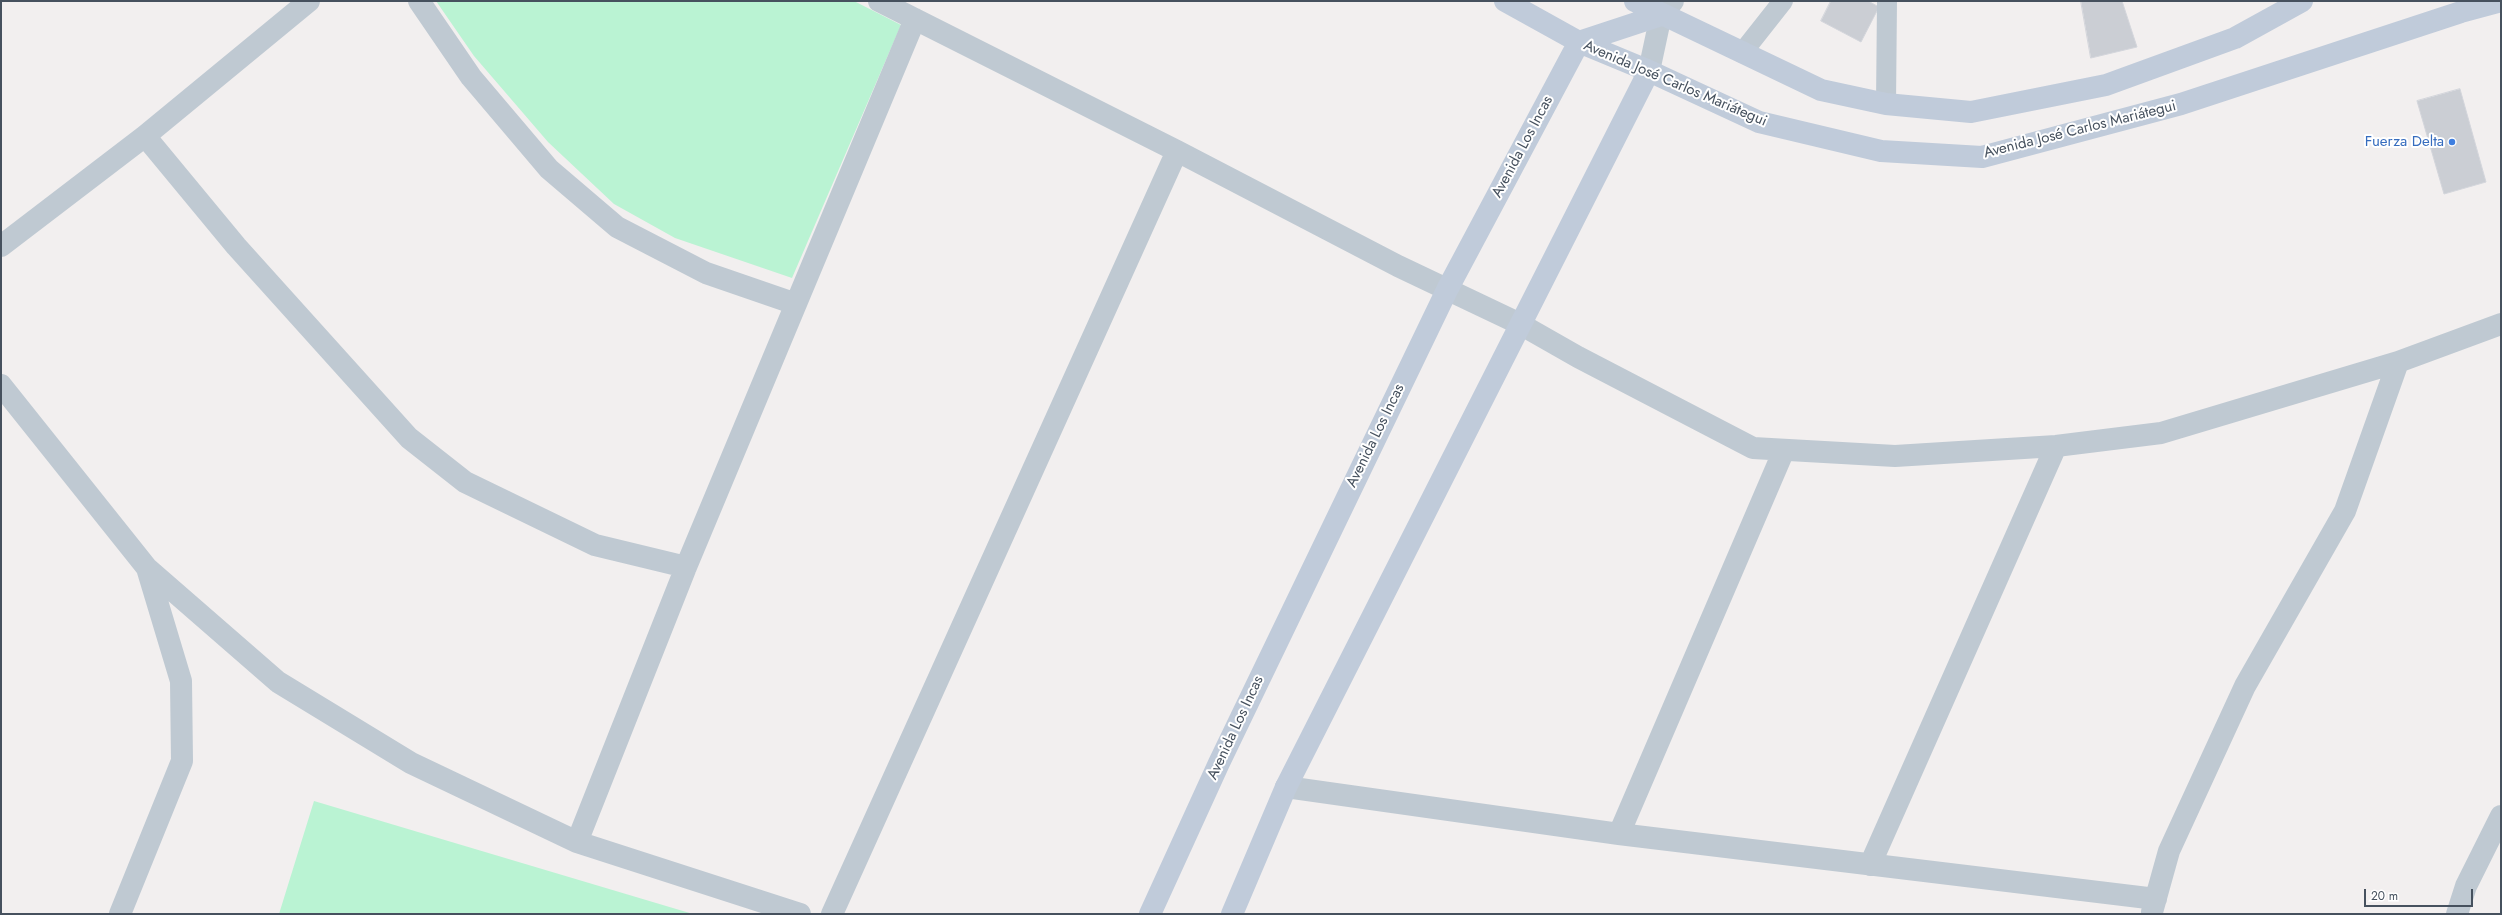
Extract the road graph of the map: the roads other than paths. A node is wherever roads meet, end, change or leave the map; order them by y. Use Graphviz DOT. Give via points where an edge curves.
graph roads {
  1 [pos="309,1"];
  2 [pos="419,1"];
  3 [pos="879,1"];
  4 [pos="1506,1"];
  5 [pos="1635,1"];
  6 [pos="1783,1"];
  7 [pos="1887,1"];
  8 [pos="2302,1"];
  9 [pos="2501,1"];
  10 [pos="1667,8"];
  11 [pos="915,19"];
  12 [pos="1579,42"];
  13 [pos="1742,53"];
  14 [pos="1649,72"];
  15 [pos="1886,104"];
  16 [pos="145,136"];
  17 [pos="1178,151"];
  18 [pos="1,246"];
  19 [pos="1448,288"];
  20 [pos="796,304"];
  21 [pos="1520,324"];
  22 [pos="2501,324"];
  23 [pos="2398,362"];
  24 [pos="1,386"];
  25 [pos="2056,446"];
  26 [pos="1784,450"];
  27 [pos="686,567"];
  28 [pos="147,568"];
  29 [pos="1286,788"];
  30 [pos="2501,816"];
  31 [pos="1619,834"];
  32 [pos="578,842"];
  33 [pos="1870,865"];
  34 [pos="2154,907"];
  35 [pos="120,914"];
  36 [pos="800,914"];
  37 [pos="832,914"];
  38 [pos="1150,914"];
  39 [pos="1232,914"];
  40 [pos="2457,914"];
  1 -- 16 [label="street"];
  2 -- 20 [label="street" via="471,77 549,169 617,227 706,273"];
  3 -- 11 [label="street"];
  4 -- 12 [label="main road, Avenida José Carlos Mariátegui"];
  5 -- 10 [label="main road"];
  6 -- 13 [label="lane"];
  7 -- 15 [label="lane"];
  8 -- 15 [label="main road" via="2236,38 2106,85 1971,112"];
  9 -- 14 [label="main road, Avenida José Carlos Mariátegui" via="2181,104 1982,157 1881,151 1759,122"];
  10 -- 12 [label="main road"];
  10 -- 13 [label="main road"];
  10 -- 14 [label="street"];
  11 -- 17 [label="street"];
  11 -- 20 [label="street"];
  12 -- 14 [label="main road, Avenida José Carlos Mariátegui"];
  12 -- 19 [label="main road, Avenida Los Incas"];
  13 -- 15 [label="main road" via="1821,90"];
  14 -- 21 [label="main road"];
  16 -- 18 [label="street"];
  16 -- 27 [label="street" via="242,252 409,438 465,482 595,544"];
  17 -- 19 [label="street" via="1398,266"];
  17 -- 37 [label="street"];
  19 -- 21 [label="street"];
  19 -- 38 [label="main road, Avenida Los Incas"];
  20 -- 27 [label="street"];
  21 -- 26 [label="street" via="1753,448"];
  21 -- 29 [label="main road"];
  22 -- 23 [label="street"];
  23 -- 25 [label="street" via="2160,433"];
  23 -- 34 [label="street" via="2345,511 2245,686 2169,851"];
  24 -- 28 [label="street"];
  25 -- 26 [label="street" via="1895,456"];
  25 -- 33 [label="street"];
  26 -- 31 [label="street"];
  27 -- 32 [label="street"];
  28 -- 32 [label="street" via="278,682 411,763"];
  28 -- 35 [label="street" via="181,681 182,761"];
  29 -- 31 [label="street"];
  29 -- 39 [label="main road"];
  30 -- 40 [label="street" via="2466,886"];
  31 -- 33 [label="street"];
  32 -- 36 [label="street"];
  33 -- 34 [label="street"];
}
